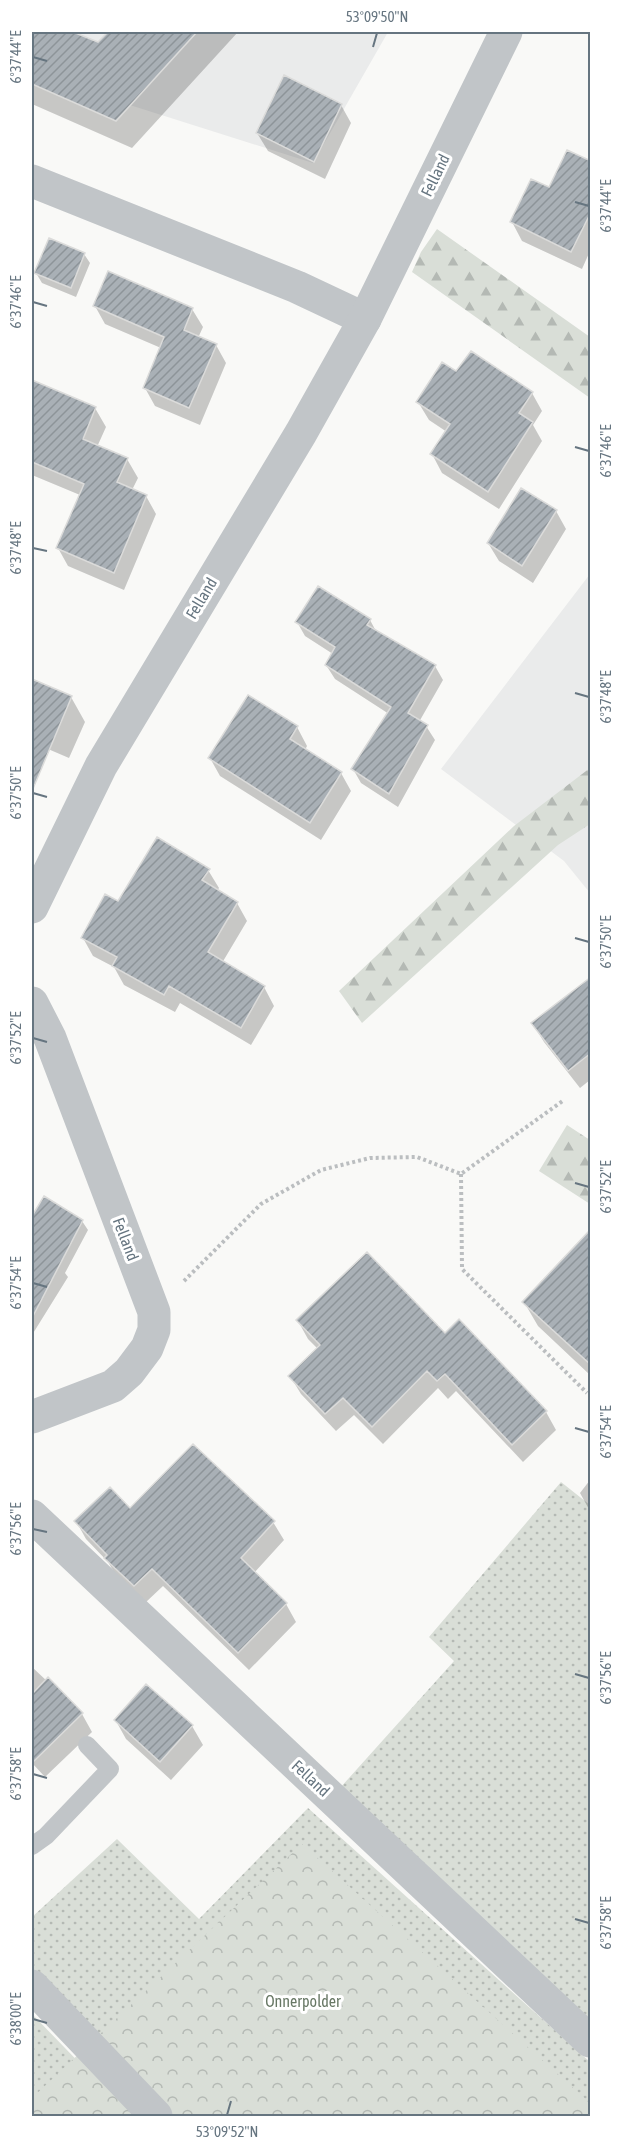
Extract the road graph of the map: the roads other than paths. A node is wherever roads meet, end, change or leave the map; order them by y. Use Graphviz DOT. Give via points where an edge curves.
graph roads {
  1 [pos="506,32"];
  2 [pos="32,181"];
  3 [pos="364,318"];
  4 [pos="35,887"];
  5 [pos="32,1003"];
  6 [pos="32,1418"];
  7 [pos="32,1516"];
  8 [pos="87,1745"];
  9 [pos="32,1846"];
  10 [pos="32,1986"];
  11 [pos="591,2041"];
  12 [pos="156,2116"];
  1 -- 3 [label="street, Felland"];
  2 -- 3 [label="street" via="297,287"];
  3 -- 4 [label="street, Felland" via="301,433 106,756"];
  5 -- 6 [label="street, Felland" via="50,1038 154,1312 154,1330 147,1348 113,1386"];
  7 -- 11 [label="street, Felland"];
  8 -- 9 [label="lane" via="110,1769"];
  10 -- 12 [label="street"];
}
